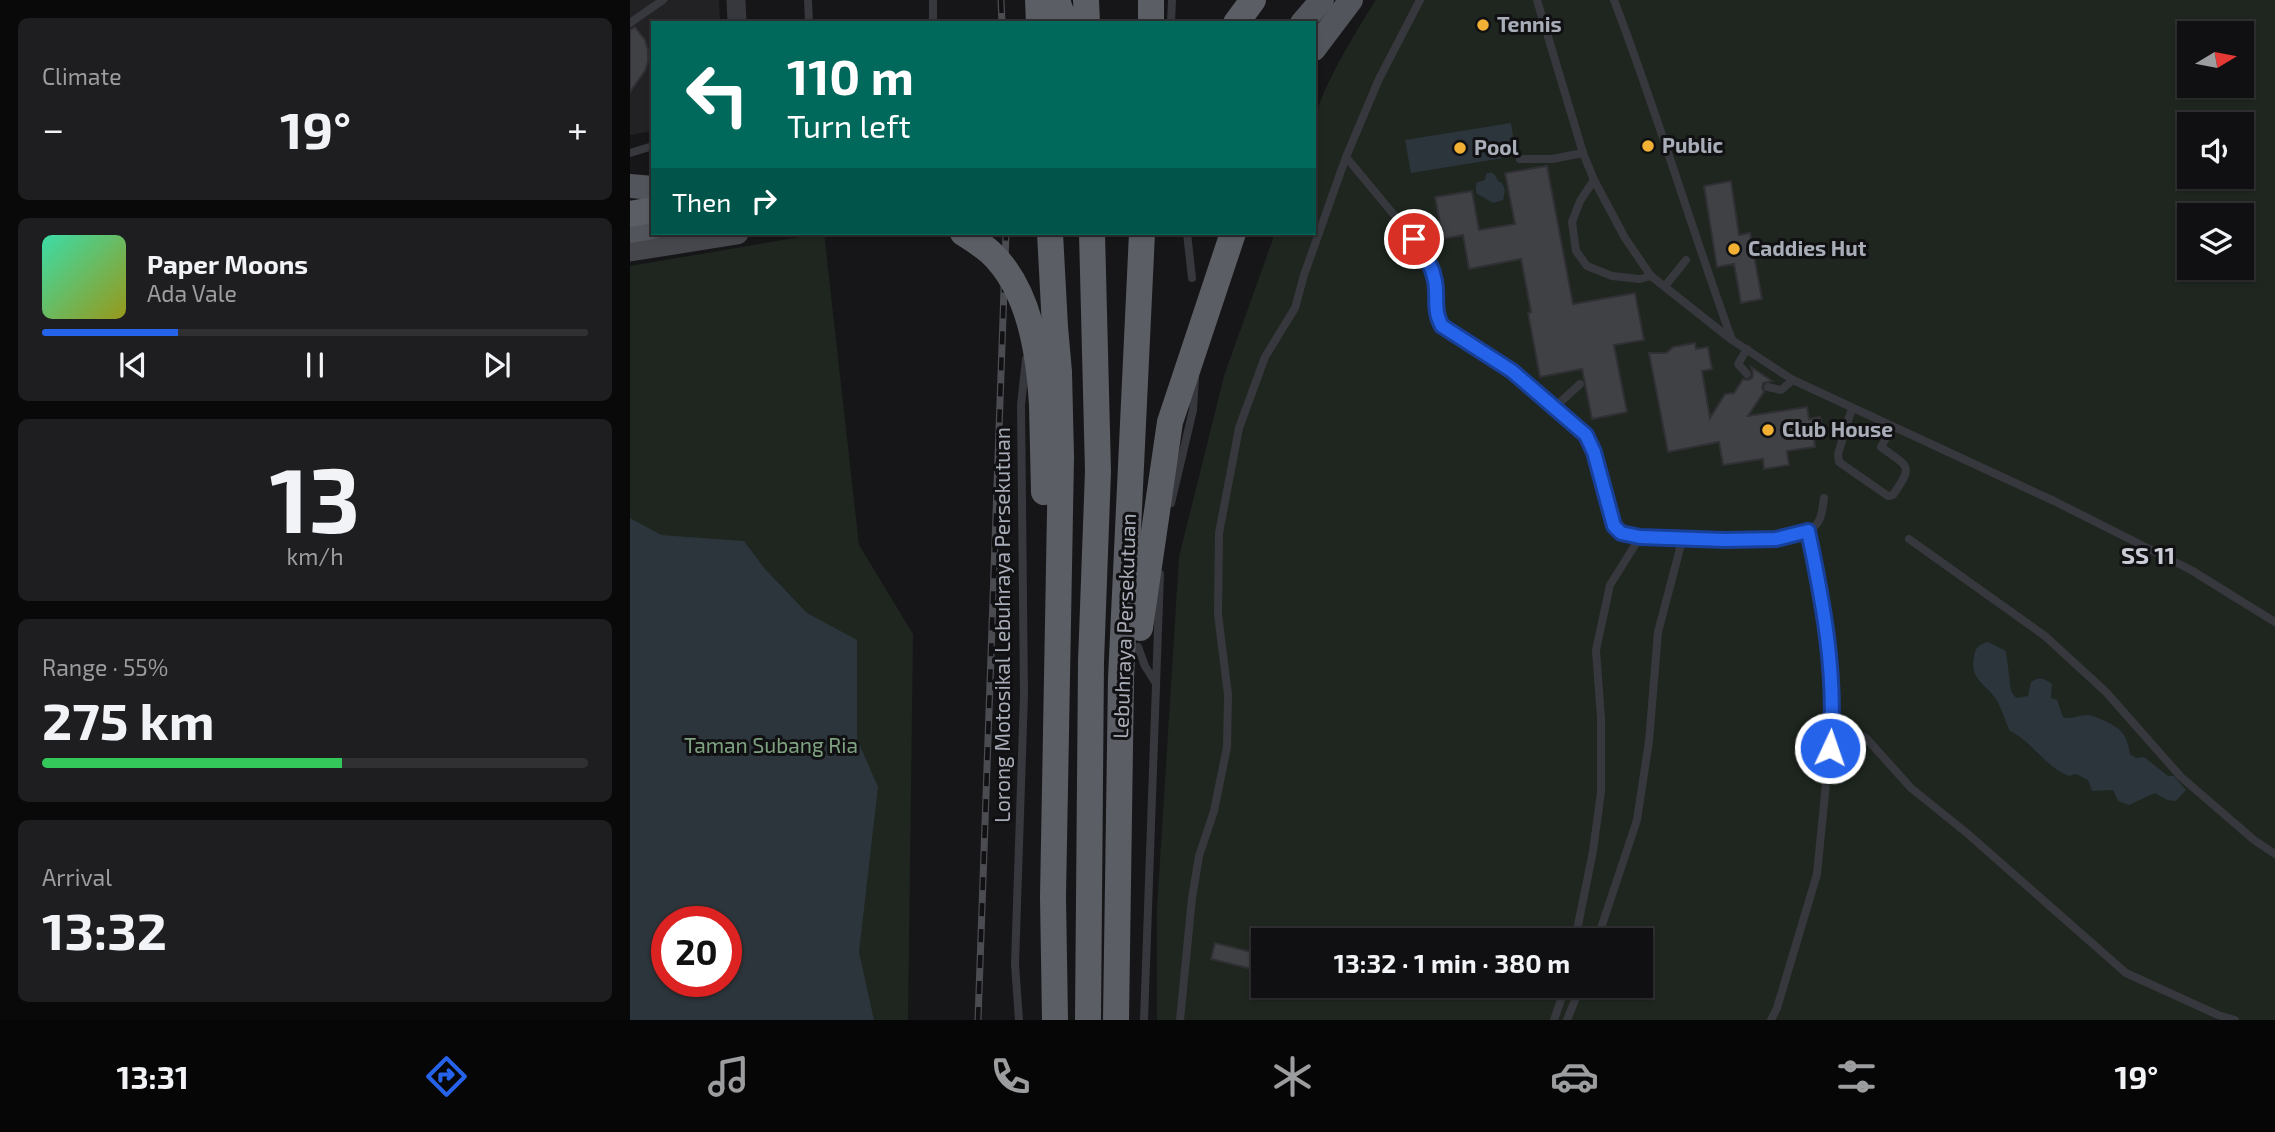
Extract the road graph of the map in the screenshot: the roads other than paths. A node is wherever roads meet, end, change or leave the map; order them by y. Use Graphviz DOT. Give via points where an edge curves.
graph roads {
  1 [pos="663,0"];
  2 [pos="736,0"];
  3 [pos="808,0"];
  4 [pos="933,0"];
  5 [pos="1038,0"];
  6 [pos="1057,0"];
  7 [pos="1086,0"];
  8 [pos="1151,0"];
  9 [pos="1172,0"];
  10 [pos="1253,0"];
  11 [pos="1310,0"];
  12 [pos="1322,0"];
  13 [pos="1351,0"];
  14 [pos="1420,0"];
  15 [pos="1538,0"];
  16 [pos="1614,0"];
  17 [pos="737,21"];
  18 [pos="809,21"];
  19 [pos="931,21"];
  20 [pos="1039,21"];
  21 [pos="1068,21"];
  22 [pos="1087,21"];
  23 [pos="1151,21"];
  24 [pos="1171,21"];
  25 [pos="1237,21"];
  26 [pos="1303,21"];
  27 [pos="1304,21"];
  28 [pos="630,23"];
  29 [pos="1316,46"];
  30 [pos="651,147"];
  31 [pos="630,153"];
  32 [pos="1583,153"];
  33 [pos="1346,158"];
  34 [pos="1520,159"];
  35 [pos="1594,180"];
  36 [pos="630,186"];
  37 [pos="651,188"];
  38 [pos="651,199"];
  39 [pos="630,204"];
  40 [pos="651,210"];
  41 [pos="630,214"];
  42 [pos="651,227"];
  43 [pos="630,231"];
  44 [pos="724,235"];
  45 [pos="966,235"];
  46 [pos="1050,235"];
  47 [pos="1091,235"];
  48 [pos="1142,235"];
  49 [pos="1187,235"];
  50 [pos="1232,235"];
  51 [pos="630,250"];
  52 [pos="1686,260"];
  53 [pos="1651,276"];
  54 [pos="1192,278"];
  55 [pos="1664,286"];
  56 [pos="1721,309"];
  57 [pos="1707,320"];
  58 [pos="1040,322"];
  59 [pos="1732,340"];
  60 [pos="1747,349"];
  61 [pos="1194,362"];
  62 [pos="1747,374"];
  63 [pos="1793,380"];
  64 [pos="1580,384"];
  65 [pos="1768,387"];
  66 [pos="1555,407"];
  67 [pos="1852,408"];
  68 [pos="1892,427"];
  69 [pos="1824,498"];
  70 [pos="1167,518"];
  71 [pos="1808,531"];
  72 [pos="1640,537"];
  73 [pos="1683,537"];
  74 [pos="1909,539"];
  75 [pos="1161,561"];
  76 [pos="1058,573"];
  77 [pos="2275,622"];
  78 [pos="1138,647"];
  79 [pos="1121,678"];
  80 [pos="1155,682"];
  81 [pos="1832,723"];
  82 [pos="2275,854"];
  83 [pos="1578,928"];
  84 [pos="1601,928"];
  85 [pos="1562,998"];
  86 [pos="1576,998"];
  87 [pos="1019,1020"];
  88 [pos="1055,1020"];
  89 [pos="1088,1020"];
  90 [pos="1116,1020"];
  91 [pos="1144,1020"];
  92 [pos="1180,1020"];
  93 [pos="1554,1020"];
  94 [pos="1567,1020"];
  95 [pos="1771,1020"];
  96 [pos="2235,1020"];
  1 -- 28 [label="lane"];
  2 -- 17 [label="street"];
  3 -- 18 [label="lane"];
  4 -- 19 [label="lane"];
  5 -- 20 [label="highway"];
  6 -- 21 [label="highway"];
  7 -- 22 [label="highway"];
  8 -- 23 [label="highway"];
  9 -- 24 [label="lane"];
  10 -- 25 [label="highway"];
  11 -- 26 [label="highway"];
  12 -- 27 [label="main road, bridge"];
  13 -- 29 [label="main road"];
  14 -- 33 [label="lane" via="1379,79"];
  15 -- 32 [label="lane"];
  16 -- 56 [label="lane"];
  30 -- 31 [label="lane"];
  32 -- 34 [label="lane"];
  32 -- 35 [label="lane"];
  33 -- 66 [label="lane" via="1430,262 1436,283 1436,317 1442,326 1512,371"];
  33 -- 92 [label="lane" via="1295,308 1252,389 1230,472 1219,533 1218,614 1228,695 1227,747 1199,856"];
  35 -- 53 [label="lane"];
  35 -- 53 [label="lane" via="1572,222 1576,251 1587,266 1612,276"];
  36 -- 37 [label="main road"];
  38 -- 39 [label="main road"];
  40 -- 41 [label="highway"];
  42 -- 43 [label="main road"];
  44 -- 51 [label="main road"];
  45 -- 76 [label="highway, bridge" via="1005,270 1036,343 1045,534"];
  46 -- 76 [label="highway" via="1046,276 1059,372 1061,445"];
  47 -- 89 [label="highway, Lebuhraya Persekutuan" via="1098,471 1091,662"];
  48 -- 79 [label="highway, Lebuhraya Persekutuan"];
  49 -- 54 [label="lane"];
  50 -- 78 [label="highway" via="1170,422"];
  52 -- 55 [label="lane"];
  53 -- 55 [label="lane"];
  55 -- 57 [label="lane"];
  56 -- 57 [label="lane"];
  56 -- 59 [label="lane"];
  57 -- 59 [label="lane"];
  58 -- 87 [label="lane, Lorong Motosikal Lebuhraya Persekutuan" via="1026,359 1021,405 1024,695 1016,964"];
  59 -- 60 [label="lane"];
  60 -- 62 [label="lane" via="1738,365"];
  60 -- 63 [label="lane"];
  61 -- 70 [label="lane" via="1194,410"];
  63 -- 65 [label="lane" via="1782,390"];
  63 -- 67 [label="lane"];
  64 -- 66 [label="lane"];
  66 -- 72 [label="lane" via="1590,443 1614,526 1621,533"];
  67 -- 68 [label="lane"];
  67 -- 68 [label="lane" via="1839,462 1888,496 1894,495 1908,473 1904,464 1881,447"];
  68 -- 77 [label="lane" via="2191,570"];
  69 -- 71 [label="lane" via="1819,522"];
  71 -- 73 [label="lane" via="1776,539"];
  71 -- 81 [label="lane" via="1827,635"];
  72 -- 73 [label="lane"];
  72 -- 83 [label="lane" via="1610,585 1596,650 1601,792"];
  73 -- 84 [label="lane" via="1658,632 1637,820"];
  74 -- 82 [label="lane" via="2045,636 2106,692 2181,777"];
  75 -- 80 [label="lane"];
  76 -- 88 [label="highway"];
  78 -- 79 [label="highway"];
  78 -- 80 [label="lane"];
  79 -- 90 [label="highway, Lebuhraya Persekutuan"];
  80 -- 91 [label="lane"];
  81 -- 95 [label="lane" via="1817,874"];
  81 -- 96 [label="lane" via="1866,738 1911,788 2126,973"];
  85 -- 93 [label="lane"];
  86 -- 94 [label="lane"];
}
